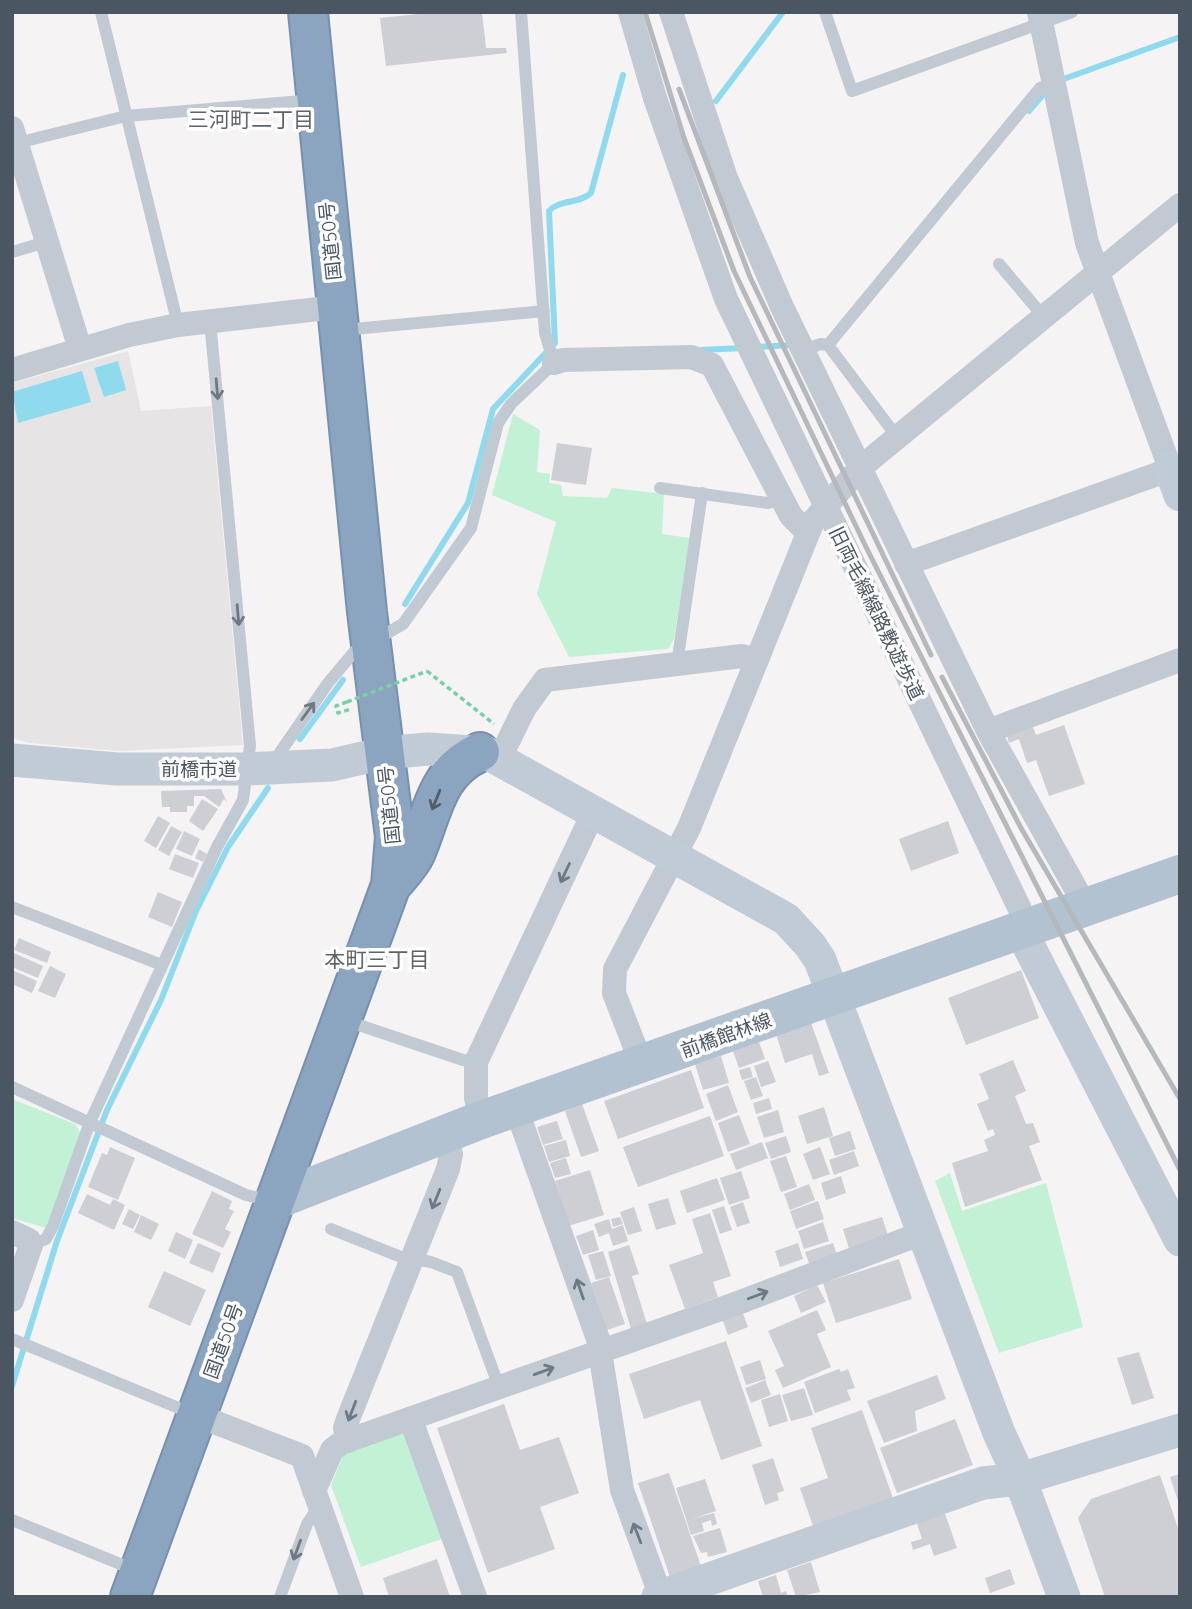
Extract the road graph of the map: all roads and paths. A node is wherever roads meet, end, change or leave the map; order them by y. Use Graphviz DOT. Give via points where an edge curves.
graph roads {
  1 [pos="101,12"];
  2 [pos="308,12"];
  3 [pos="521,12"];
  4 [pos="616,12"];
  5 [pos="630,12"];
  6 [pos="671,12"];
  7 [pos="825,12"];
  8 [pos="1072,12"];
  9 [pos="1040,18"];
  10 [pos="1054,83"];
  11 [pos="316,100"];
  12 [pos="126,116"];
  13 [pos="15,135"];
  14 [pos="1180,205"];
  15 [pos="46,242"];
  16 [pos="12,252"];
  17 [pos="999,264"];
  18 [pos="1097,272"];
  19 [pos="726,299"];
  20 [pos="544,311"];
  21 [pos="1043,317"];
  22 [pos="337,319"];
  23 [pos="210,321"];
  24 [pos="178,325"];
  25 [pos="828,345"];
  26 [pos="80,349"];
  27 [pos="803,350"];
  28 [pos="554,363"];
  29 [pos="12,369"];
  30 [pos="897,437"];
  31 [pos="860,468"];
  32 [pos="1176,476"];
  33 [pos="660,488"];
  34 [pos="702,493"];
  35 [pos="782,500"];
  36 [pos="825,506"];
  37 [pos="807,532"];
  38 [pos="906,564"];
  39 [pos="370,640"];
  40 [pos="755,660"];
  41 [pos="1180,660"];
  42 [pos="681,663"];
  43 [pos="357,708"];
  44 [pos="988,732"];
  45 [pos="497,748"];
  46 [pos="384,753"];
  47 [pos="12,760"];
  48 [pos="258,769"];
  49 [pos="594,811"];
  50 [pos="675,855"];
  51 [pos="1180,874"];
  52 [pos="391,886"];
  53 [pos="12,907"];
  54 [pos="1086,907"];
  55 [pos="1025,929"];
  56 [pos="162,965"];
  57 [pos="833,996"];
  58 [pos="340,1018"];
  59 [pos="476,1062"];
  60 [pos="642,1065"];
  61 [pos="12,1087"];
  62 [pos="499,1114"];
  63 [pos="90,1122"];
  64 [pos="446,1134"];
  65 [pos="274,1202"];
  66 [pos="331,1229"];
  67 [pos="925,1232"];
  68 [pos="22,1238"];
  69 [pos="1180,1240"];
  70 [pos="412,1259"];
  71 [pos="12,1300"];
  72 [pos="12,1339"];
  73 [pos="599,1351"];
  74 [pos="499,1387"];
  75 [pos="196,1415"];
  76 [pos="411,1420"];
  77 [pos="1180,1430"];
  78 [pos="348,1441"];
  79 [pos="1020,1479"];
  80 [pos="316,1498"];
  81 [pos="12,1520"];
  82 [pos="134,1584"];
  83 [pos="660,1596"];
  84 [pos="280,1597"];
  85 [pos="352,1597"];
  86 [pos="475,1597"];
  87 [pos="1064,1597"];
  1 -- 12 [label="lane"];
  2 -- 11 [label="highway, 国道50号"];
  3 -- 20 [label="lane"];
  4 -- 19 [label="street, 旧両毛線線路敷遊歩道" via="646,119 683,215"];
  5 -- 19 [label="street, 旧両毛線線路敷遊歩道" via="655,98"];
  6 -- 27 [label="street" via="726,178"];
  7 -- 9 [label="lane" via="852,92"];
  8 -- 9 [label="lane"];
  9 -- 10 [label="street"];
  10 -- 18 [label="street" via="1082,224"];
  10 -- 25 [label="lane" via="1040,88"];
  11 -- 12 [label="lane"];
  11 -- 22 [label="highway, 国道50号"];
  12 -- 13 [label="lane"];
  12 -- 24 [label="lane"];
  13 -- 15 [label="street"];
  14 -- 18 [label="street"];
  15 -- 16 [label="lane"];
  15 -- 26 [label="street"];
  17 -- 21 [label="lane"];
  18 -- 21 [label="street"];
  18 -- 32 [label="street"];
  19 -- 36 [label="street, 旧両毛線線路敷遊歩道"];
  20 -- 22 [label="lane"];
  20 -- 28 [label="lane" via="546,343"];
  21 -- 30 [label="street"];
  22 -- 23 [label="street"];
  22 -- 39 [label="highway, 国道50号"];
  23 -- 24 [label="street"];
  23 -- 48 [label="lane, one-way" via="250,746"];
  24 -- 26 [label="street"];
  25 -- 27 [label="lane"];
  25 -- 30 [label="lane"];
  26 -- 29 [label="street"];
  27 -- 31 [label="street"];
  28 -- 35 [label="street" via="704,360 712,365"];
  28 -- 39 [label="lane" via="498,423 471,528 403,624"];
  30 -- 31 [label="street"];
  31 -- 36 [label="street"];
  31 -- 38 [label="street"];
  32 -- 38 [label="street"];
  33 -- 34 [label="lane"];
  34 -- 35 [label="lane" via="768,503"];
  34 -- 42 [label="lane" via="679,650"];
  35 -- 37 [label="street"];
  36 -- 37 [label="street"];
  36 -- 55 [label="street, 旧両毛線線路敷遊歩道"];
  37 -- 40 [label="street"];
  38 -- 44 [label="street"];
  39 -- 46 [label="highway, 国道50号"];
  48 -- 39 [label="lane, one-way" via="282,747 354,652"];
  40 -- 42 [label="street" via="742,656"];
  40 -- 50 [label="street"];
  41 -- 44 [label="street"];
  42 -- 45 [label="street" via="545,680"];
  43 -- 45 [label="path, bridge" via="338,713 336,706 427,671 485,720"];
  44 -- 54 [label="street"];
  45 -- 46 [label="street, 前橋市道"];
  45 -- 49 [label="street"];
  45 -- 52 [label="highway, one-way" via="460,761 446,775 414,857"];
  46 -- 48 [label="street, 前橋市道" via="332,765"];
  46 -- 52 [label="highway, 国道50号" via="395,838"];
  47 -- 48 [label="street, 前橋市道" via="117,769"];
  48 -- 56 [label="lane"];
  49 -- 50 [label="street"];
  49 -- 59 [label="street, one-way"];
  50 -- 57 [label="street" via="786,919 810,944"];
  50 -- 60 [label="street" via="613,976 614,993"];
  51 -- 54 [label="main road, 前橋館林線"];
  52 -- 58 [label="highway, 国道50号"];
  53 -- 56 [label="lane"];
  54 -- 55 [label="main road, 前橋館林線"];
  55 -- 57 [label="main road, 前橋館林線"];
  55 -- 69 [label="street"];
  56 -- 63 [label="lane"];
  57 -- 60 [label="main road, 前橋館林線"];
  57 -- 67 [label="street"];
  58 -- 59 [label="lane"];
  58 -- 65 [label="highway, 国道50号"];
  59 -- 62 [label="street" via="476,1098"];
  60 -- 62 [label="main road, 前橋館林線"];
  61 -- 63 [label="lane"];
  62 -- 64 [label="main road, 前橋館林線"];
  73 -- 62 [label="street, one-way" via="598,1339"];
  63 -- 65 [label="lane" via="246,1195"];
  63 -- 68 [label="lane" via="46,1239"];
  64 -- 65 [label="main road, 前橋館林線"];
  64 -- 70 [label="street, one-way" via="451,1154 448,1169"];
  65 -- 75 [label="highway, 国道50号"];
  66 -- 70 [label="lane"];
  73 -- 67 [label="street, one-way"];
  67 -- 79 [label="street"];
  68 -- 71 [label="street"];
  70 -- 74 [label="lane" via="453,1269 461,1278"];
  70 -- 78 [label="street, one-way" via="348,1419"];
  72 -- 75 [label="lane"];
  74 -- 73 [label="street, one-way"];
  83 -- 73 [label="street, one-way" via="622,1490"];
  74 -- 76 [label="street"];
  75 -- 80 [label="street" via="302,1456"];
  75 -- 82 [label="highway, 国道50号"];
  76 -- 78 [label="street"];
  76 -- 86 [label="street"];
  77 -- 79 [label="street"];
  78 -- 80 [label="street" via="332,1450"];
  79 -- 83 [label="street" via="983,1483"];
  79 -- 87 [label="street"];
  80 -- 84 [label="lane, one-way"];
  80 -- 85 [label="street"];
  81 -- 82 [label="lane"];
}
